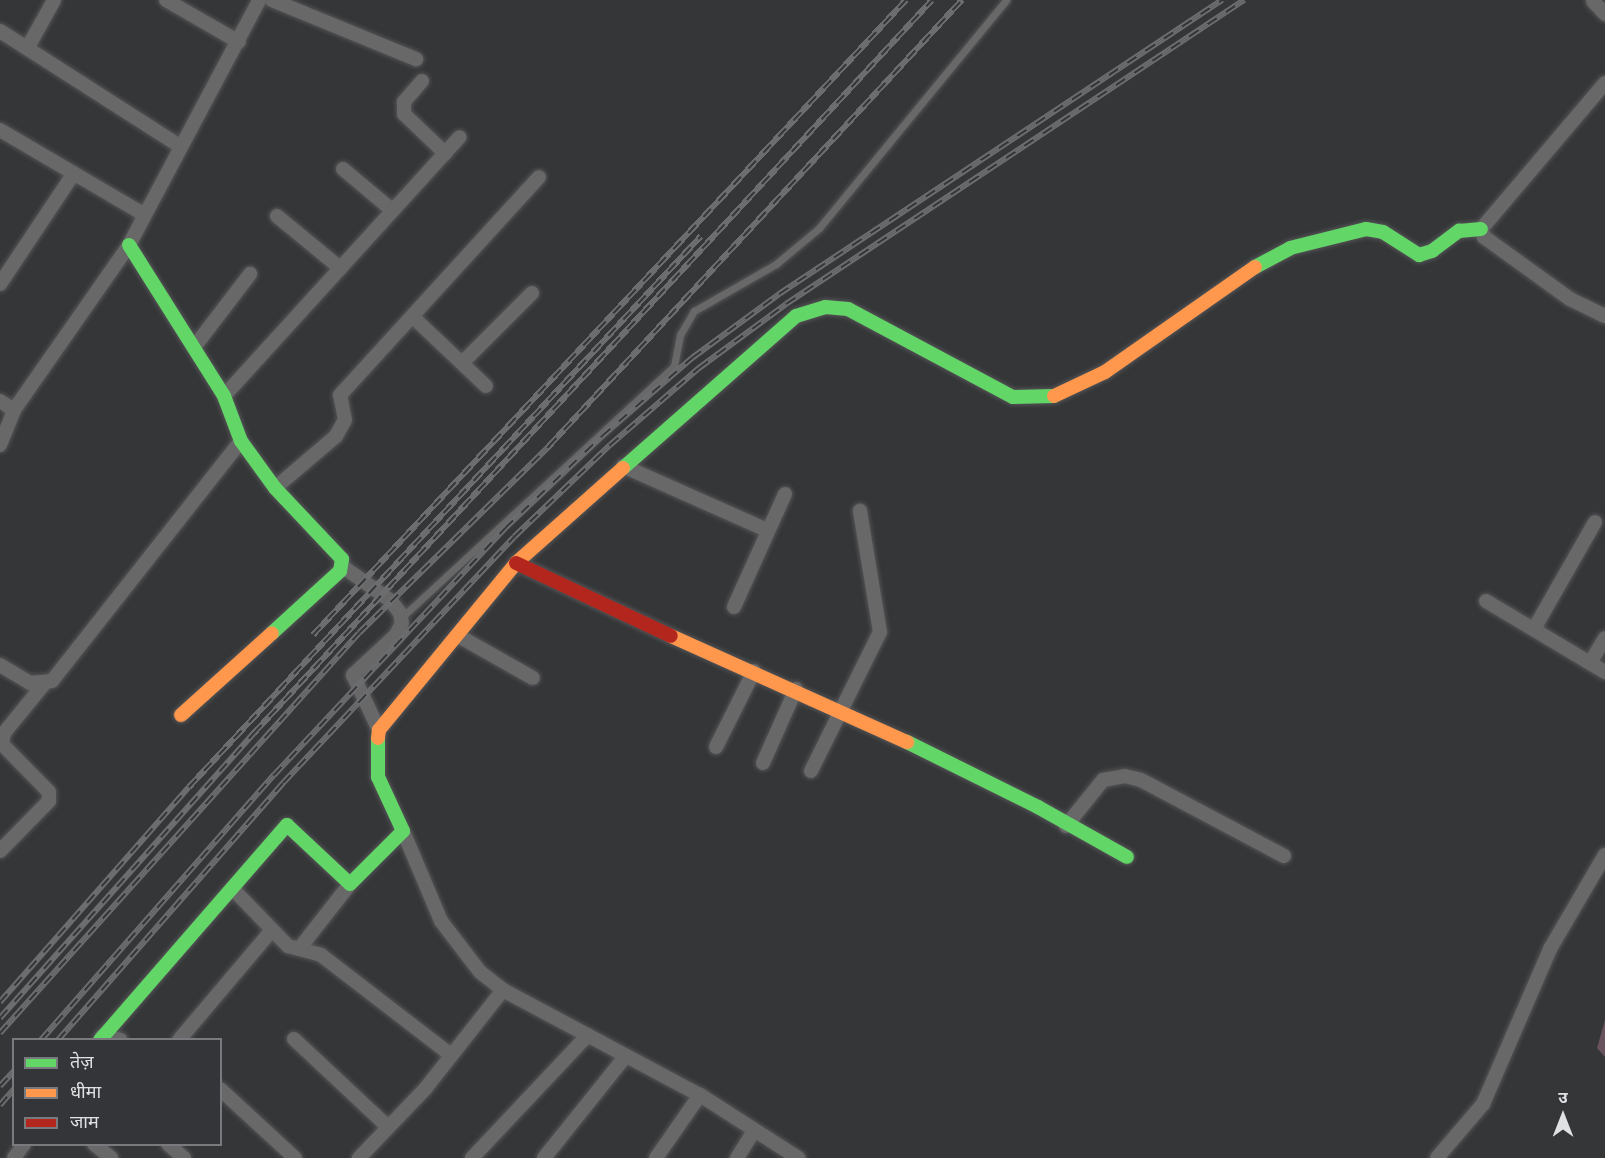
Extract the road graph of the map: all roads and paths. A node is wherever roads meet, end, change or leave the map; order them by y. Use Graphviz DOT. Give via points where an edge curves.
graph roads {
  1 [pos="54,0"];
  2 [pos="166,0"];
  3 [pos="259,0"];
  4 [pos="272,0"];
  5 [pos="1005,0"];
  6 [pos="1593,1"];
  7 [pos="1605,14"];
  8 [pos="0,31"];
  9 [pos="239,42"];
  10 [pos="28,47"];
  11 [pos="416,59"];
  12 [pos="422,81"];
  13 [pos="1605,83"];
  14 [pos="0,131"];
  15 [pos="460,137"];
  16 [pos="180,146"];
  17 [pos="445,153"];
  18 [pos="343,170"];
  19 [pos="74,173"];
  20 [pos="539,177"];
  21 [pos="392,210"];
  22 [pos="143,213"];
  23 [pos="277,216"];
  24 [pos="1481,229"];
  25 [pos="129,245"];
  26 [pos="340,268"];
  27 [pos="250,274"];
  28 [pos="0,284"];
  29 [pos="532,293"];
  30 [pos="1605,316"];
  31 [pos="414,318"];
  32 [pos="195,346"];
  33 [pos="462,363"];
  34 [pos="486,386"];
  35 [pos="224,396"];
  36 [pos="0,401"];
  37 [pos="14,410"];
  38 [pos="241,441"];
  39 [pos="0,445"];
  40 [pos="623,466"];
  41 [pos="275,488"];
  42 [pos="785,494"];
  43 [pos="860,511"];
  44 [pos="1595,522"];
  45 [pos="767,530"];
  46 [pos="516,563"];
  47 [pos="342,566"];
  48 [pos="1486,601"];
  49 [pos="734,607"];
  50 [pos="401,618"];
  51 [pos="1534,629"];
  52 [pos="457,635"];
  53 [pos="1605,638"];
  54 [pos="1590,663"];
  55 [pos="0,665"];
  56 [pos="754,671"];
  57 [pos="1605,672"];
  58 [pos="533,678"];
  59 [pos="44,684"];
  60 [pos="796,688"];
  61 [pos="840,710"];
  62 [pos="181,715"];
  63 [pos="380,730"];
  64 [pos="716,747"];
  65 [pos="763,763"];
  66 [pos="812,771"];
  67 [pos="1066,826"];
  68 [pos="403,831"];
  69 [pos="0,851"];
  70 [pos="1605,855"];
  71 [pos="1284,856"];
  72 [pos="1127,857"];
  73 [pos="350,884"];
  74 [pos="232,888"];
  75 [pos="272,930"];
  76 [pos="299,949"];
  77 [pos="503,990"];
  78 [pos="588,1035"];
  79 [pos="101,1038"];
  80 [pos="181,1038"];
  81 [pos="294,1039"];
  82 [pos="451,1055"];
  83 [pos="626,1057"];
  84 [pos="222,1091"];
  85 [pos="700,1095"];
  86 [pos="388,1127"];
  87 [pos="754,1131"];
  88 [pos="96,1146"];
  89 [pos="170,1146"];
  90 [pos="776,1152"];
  91 [pos="111,1158"];
  92 [pos="184,1158"];
  93 [pos="295,1158"];
  94 [pos="359,1158"];
  95 [pos="472,1158"];
  96 [pos="544,1158"];
  97 [pos="656,1158"];
  98 [pos="737,1158"];
  99 [pos="798,1158"];
  100 [pos="1437,1158"];
  1 -- 10 [label="street"];
  2 -- 9 [label="street"];
  3 -- 9 [label="street"];
  4 -- 11 [label="street"];
  5 -- 50 [label="lane" via="819,228 776,264 694,311 680,335 674,366"];
  6 -- 7 [label="street"];
  8 -- 10 [label="street"];
  9 -- 16 [label="street"];
  10 -- 16 [label="street"];
  12 -- 17 [label="street" via="404,102 404,114"];
  13 -- 24 [label="street"];
  14 -- 19 [label="street"];
  15 -- 17 [label="street"];
  16 -- 22 [label="street"];
  17 -- 21 [label="street"];
  18 -- 21 [label="street"];
  19 -- 22 [label="street"];
  19 -- 28 [label="street"];
  20 -- 31 [label="street"];
  21 -- 26 [label="street"];
  22 -- 25 [label="street"];
  23 -- 26 [label="street"];
  24 -- 30 [label="street" via="1484,237 1561,292"];
  24 -- 40 [label="street" via="1459,231 1432,251 1419,255 1383,232 1366,229 1290,248 1271,256 1105,372 1050,398 1013,396 848,309 825,307 808,311 796,316"];
  25 -- 32 [label="street"];
  25 -- 37 [label="street"];
  26 -- 35 [label="street"];
  27 -- 32 [label="street"];
  29 -- 33 [label="street"];
  31 -- 33 [label="street"];
  31 -- 41 [label="street" via="340,395 345,420 336,436"];
  32 -- 35 [label="street"];
  33 -- 34 [label="street"];
  35 -- 38 [label="street"];
  36 -- 37 [label="street"];
  37 -- 39 [label="street"];
  38 -- 41 [label="street"];
  38 -- 59 [label="street" via="52,681"];
  40 -- 45 [label="street"];
  40 -- 46 [label="street"];
  41 -- 47 [label="street" via="337,550"];
  42 -- 45 [label="street"];
  43 -- 61 [label="street" via="881,626"];
  44 -- 51 [label="street"];
  45 -- 49 [label="street"];
  46 -- 52 [label="street"];
  46 -- 56 [label="street" via="613,611"];
  47 -- 50 [label="street" via="391,601"];
  47 -- 62 [label="street"];
  48 -- 51 [label="street"];
  50 -- 63 [label="street" via="396,635 352,675"];
  51 -- 54 [label="street"];
  52 -- 58 [label="street"];
  52 -- 63 [label="street"];
  53 -- 54 [label="street"];
  54 -- 57 [label="street"];
  55 -- 59 [label="street" via="30,683"];
  56 -- 60 [label="street"];
  56 -- 64 [label="street"];
  59 -- 69 [label="street" via="4,733 2,744 49,792 49,801"];
  60 -- 61 [label="street"];
  60 -- 65 [label="street"];
  61 -- 66 [label="street"];
  61 -- 67 [label="street" via="1038,807"];
  63 -- 68 [label="street" via="375,754 378,777"];
  67 -- 71 [label="street" via="1103,780 1125,776 1142,780"];
  67 -- 72 [label="street"];
  68 -- 73 [label="street"];
  68 -- 77 [label="street" via="446,929 480,972"];
  70 -- 100 [label="street" via="1550,949 1483,1104"];
  73 -- 74 [label="street" via="287,825"];
  73 -- 76 [label="street"];
  74 -- 75 [label="street"];
  74 -- 79 [label="street"];
  75 -- 76 [label="street" via="288,946"];
  75 -- 80 [label="street"];
  76 -- 82 [label="street" via="321,955"];
  77 -- 78 [label="street"];
  77 -- 82 [label="street"];
  78 -- 83 [label="street"];
  78 -- 95 [label="street"];
  81 -- 86 [label="street"];
  82 -- 86 [label="street"];
  83 -- 85 [label="street"];
  83 -- 96 [label="street"];
  84 -- 93 [label="street"];
  85 -- 87 [label="street"];
  85 -- 97 [label="street"];
  86 -- 94 [label="street"];
  87 -- 90 [label="street"];
  87 -- 98 [label="street"];
  88 -- 91 [label="street"];
  89 -- 92 [label="street"];
  90 -- 99 [label="street"];
}
